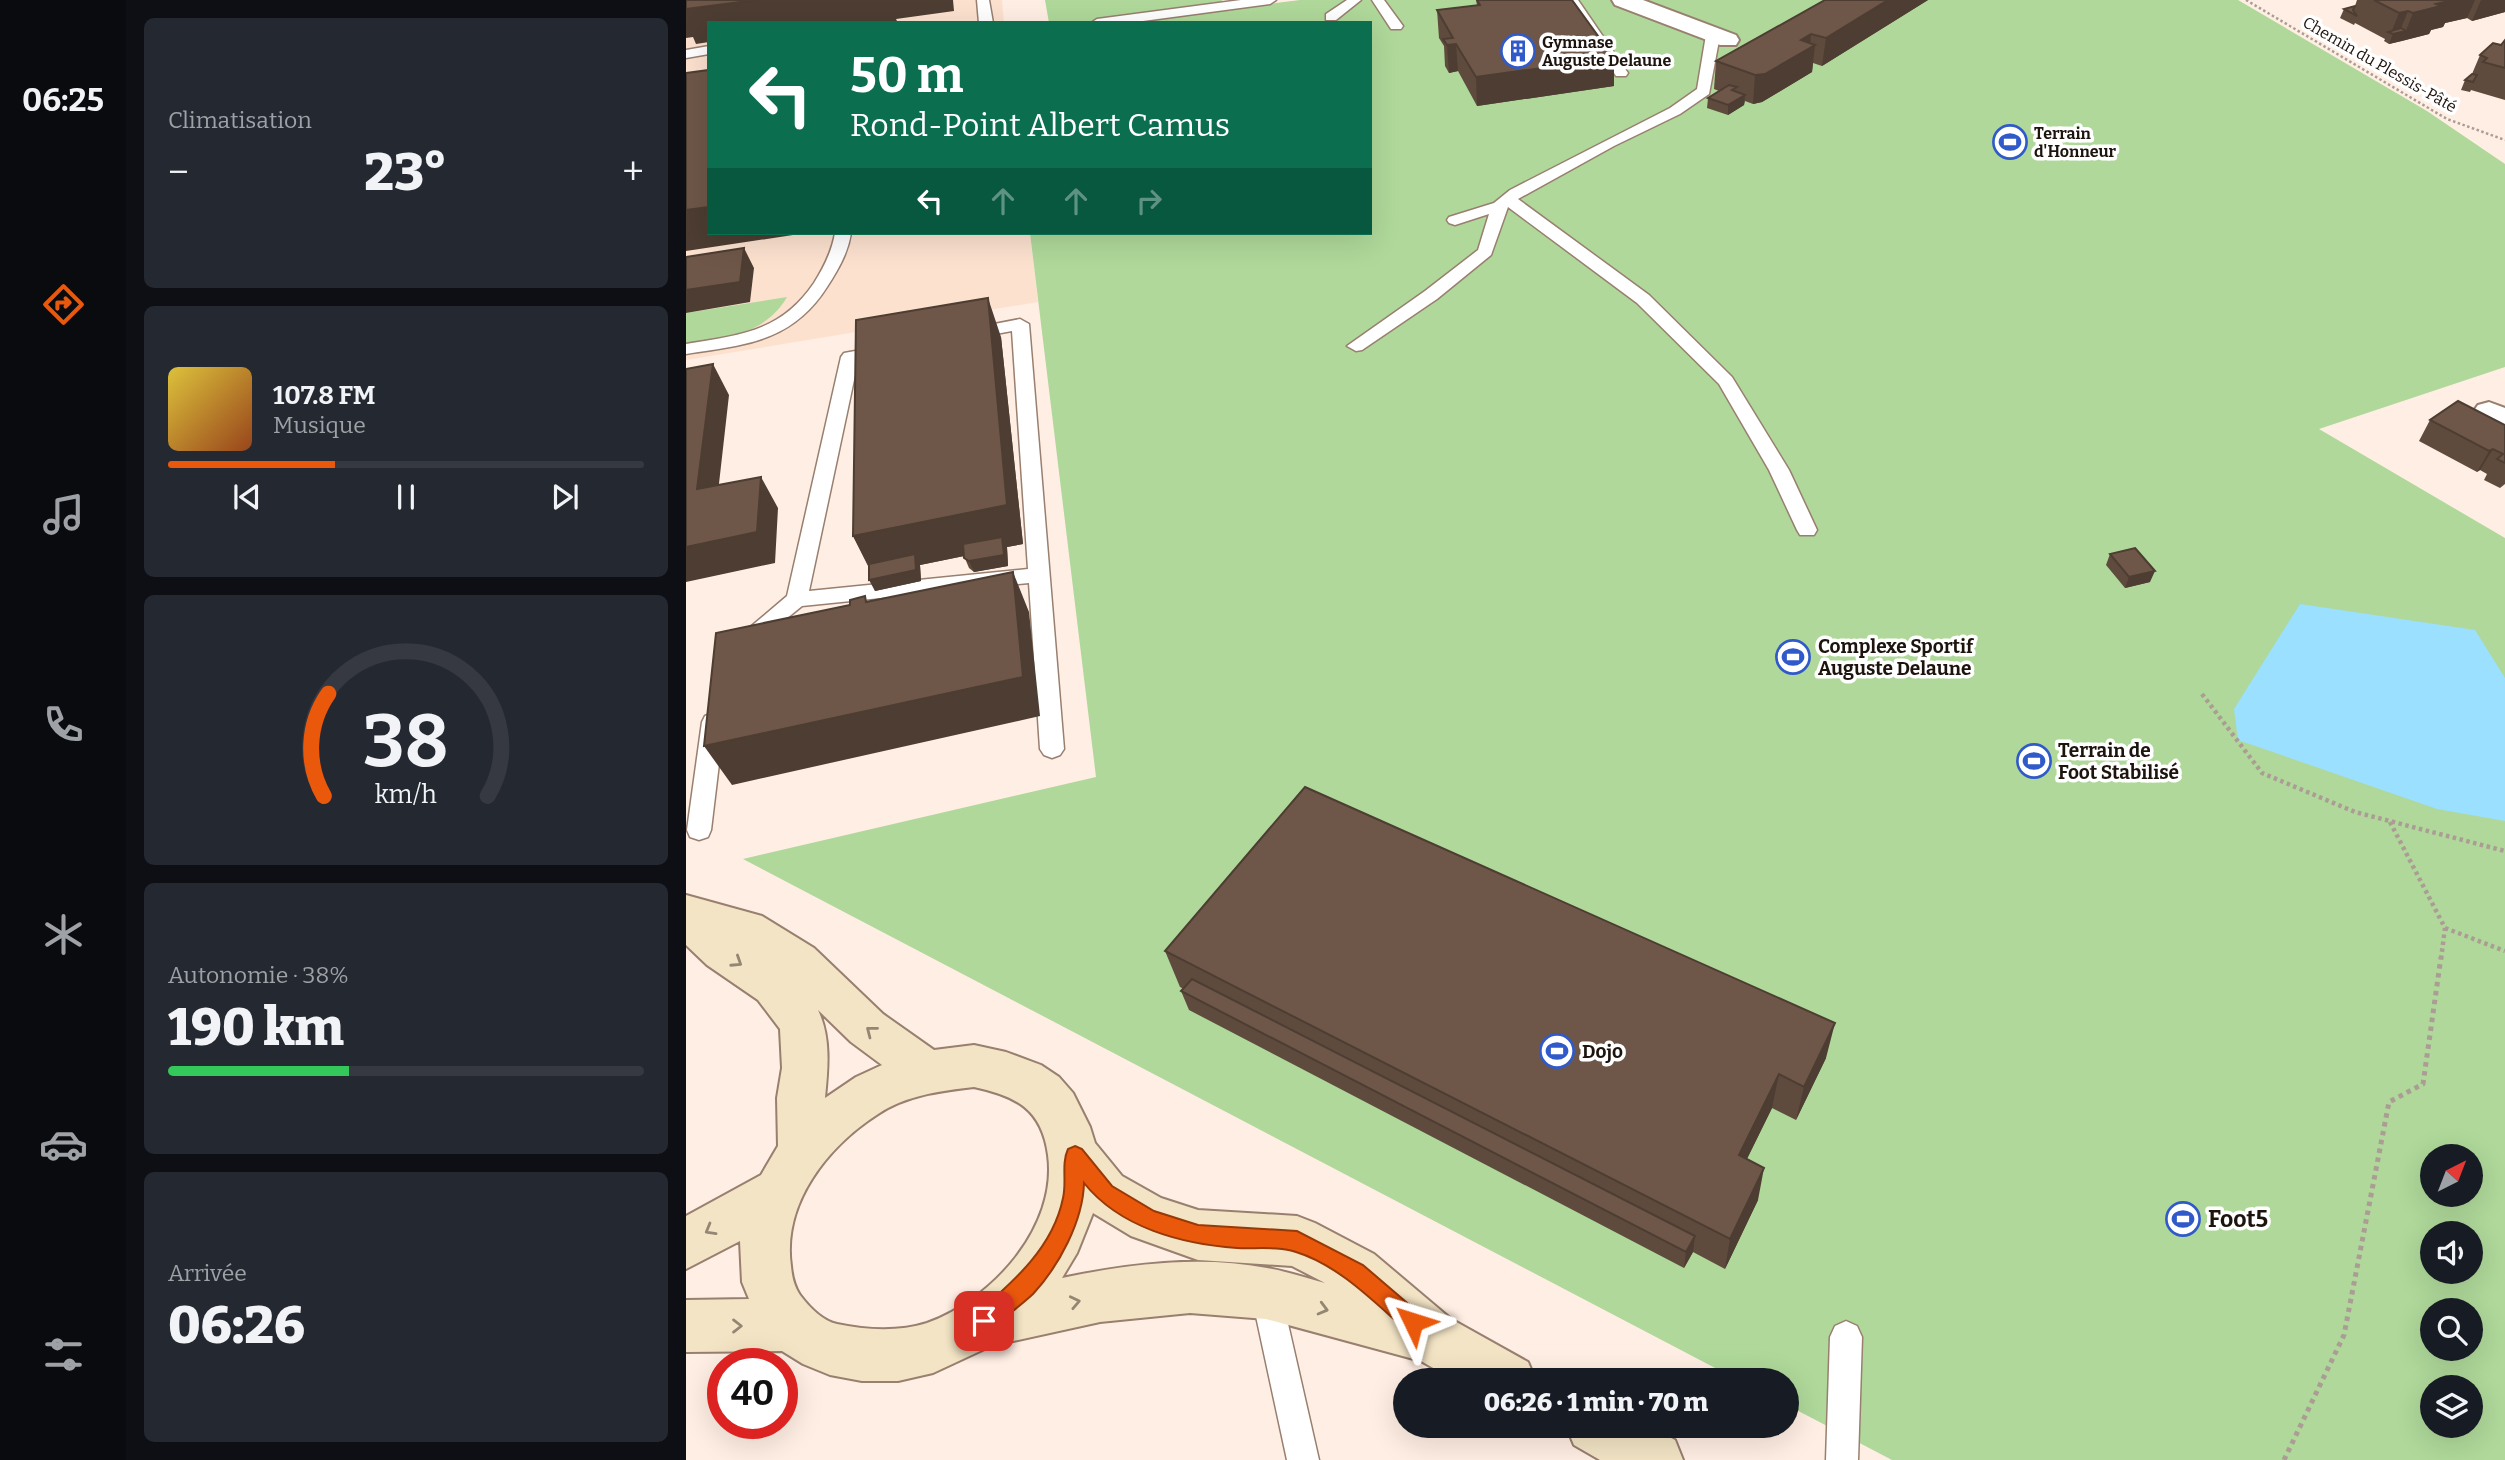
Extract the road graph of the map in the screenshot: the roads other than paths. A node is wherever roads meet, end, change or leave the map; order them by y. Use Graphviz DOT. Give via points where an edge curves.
graph roads {
  1 [pos="983,0"];
  2 [pos="1270,0"];
  3 [pos="1355,0"];
  4 [pos="1378,0"];
  5 [pos="1572,0"];
  6 [pos="1623,0"];
  7 [pos="1331,17"];
  8 [pos="986,21"];
  9 [pos="1112,21"];
  10 [pos="1395,26"];
  11 [pos="1720,38"];
  12 [pos="707,50"];
  13 [pos="686,54"];
  14 [pos="1621,73"];
  15 [pos="1504,202"];
  16 [pos="1455,220"];
  17 [pos="843,235"];
  18 [pos="955,337"];
  19 [pos="1356,346"];
  20 [pos="903,347"];
  21 [pos="686,349"];
  22 [pos="1807,530"];
  23 [pos="1040,575"];
  24 [pos="797,599"];
  25 [pos="730,653"];
  26 [pos="715,700"];
  27 [pos="1052,748"];
  28 [pos="699,830"];
  29 [pos="686,915"];
  30 [pos="926,1071"];
  31 [pos="802,1150"];
  32 [pos="1075,1156"];
  33 [pos="777,1192"];
  34 [pos="686,1244"];
  35 [pos="1266,1293"];
  36 [pos="984,1321"];
  37 [pos="789,1325"];
  38 [pos="686,1326"];
  39 [pos="1846,1337"];
  40 [pos="1432,1338"];
  41 [pos="1486,1368"];
  42 [pos="1615,1438"];
  43 [pos="1303,1460"];
  44 [pos="1654,1460"];
  45 [pos="1842,1460"];
  1 -- 8 [label="lane"];
  2 -- 9 [label="lane"];
  3 -- 7 [label="lane"];
  4 -- 10 [label="lane"];
  5 -- 14 [label="lane"];
  6 -- 11 [label="street"];
  11 -- 15 [label="lane" via="1704,91 1691,102"];
  12 -- 13 [label="lane"];
  15 -- 16 [label="lane"];
  15 -- 19 [label="lane" via="1485,252"];
  15 -- 22 [label="lane" via="1643,299 1726,382 1779,470"];
  17 -- 21 [label="lane" via="841,249 814,298 788,324 752,338"];
  18 -- 23 [label="lane" via="1020,324"];
  20 -- 24 [label="lane" via="850,357"];
  23 -- 24 [label="lane"];
  23 -- 27 [label="lane"];
  24 -- 25 [label="lane"];
  26 -- 28 [label="lane"];
  30 -- 29 [label="main road, one-way" via="867,1028 798,961 747,929"];
  29 -- 31 [label="main road, one-way" via="722,952 774,986 802,1024 806,1068 801,1098"];
  30 -- 31 [label="main road" via="859,1100"];
  30 -- 32 [label="main road" via="974,1066 1017,1076 1046,1095 1065,1122"];
  31 -- 33 [label="main road"];
  32 -- 36 [label="main road" via="1073,1198 1056,1243 1026,1285"];
  32 -- 40 [label="main road" via="1105,1193 1149,1219 1198,1235 1297,1241 1356,1272"];
  33 -- 34 [label="main road, one-way"];
  33 -- 37 [label="main road" via="765,1228 763,1264 772,1297"];
  36 -- 35 [label="main road, one-way" via="1100,1296 1190,1287"];
  35 -- 40 [label="main road, one-way"];
  35 -- 43 [label="lane"];
  36 -- 37 [label="main road" via="932,1348 877,1357 827,1349"];
  38 -- 37 [label="main road, one-way"];
  39 -- 45 [label="lane"];
  40 -- 41 [label="main road"];
  42 -- 44 [label="main road"];
}
